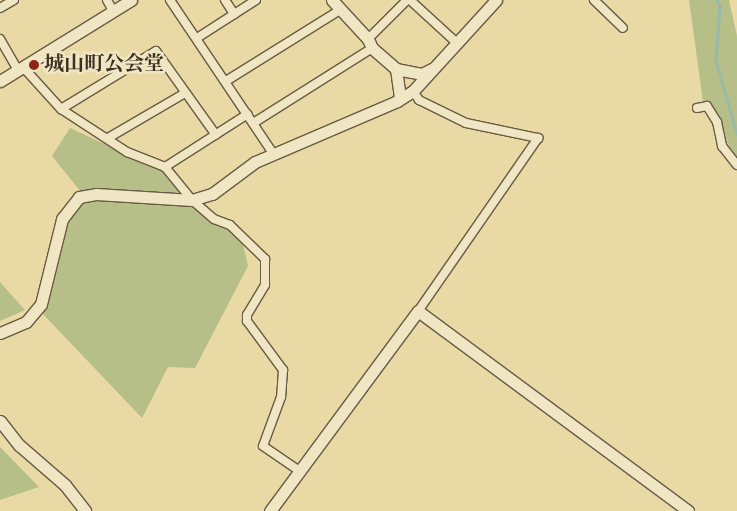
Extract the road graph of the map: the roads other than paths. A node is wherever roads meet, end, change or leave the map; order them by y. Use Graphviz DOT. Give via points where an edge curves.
graph roads {
  1 [pos="14,0"];
  2 [pos="106,0"];
  3 [pos="131,0"];
  4 [pos="170,0"];
  5 [pos="225,0"];
  6 [pos="256,0"];
  7 [pos="332,0"];
  8 [pos="408,0"];
  9 [pos="496,0"];
  10 [pos="594,0"];
  11 [pos="0,8"];
  12 [pos="340,10"];
  13 [pos="113,11"];
  14 [pos="234,14"];
  15 [pos="623,28"];
  16 [pos="198,38"];
  17 [pos="0,39"];
  18 [pos="370,43"];
  19 [pos="457,43"];
  20 [pos="438,66"];
  21 [pos="21,68"];
  22 [pos="396,69"];
  23 [pos="0,81"];
  24 [pos="226,81"];
  25 [pos="412,92"];
  26 [pos="185,93"];
  27 [pos="400,99"];
  28 [pos="697,108"];
  29 [pos="61,110"];
  30 [pos="248,114"];
  31 [pos="255,122"];
  32 [pos="216,135"];
  33 [pos="108,138"];
  34 [pos="274,155"];
  35 [pos="737,165"];
  36 [pos="165,167"];
  37 [pos="192,200"];
  38 [pos="418,311"];
  39 [pos="0,333"];
  40 [pos="0,420"];
  41 [pos="298,470"];
  42 [pos="86,511"];
  43 [pos="270,511"];
  44 [pos="688,511"];
  1 -- 11 [label="street"];
  2 -- 13 [label="street"];
  3 -- 13 [label="street"];
  4 -- 16 [label="street"];
  5 -- 14 [label="street"];
  6 -- 14 [label="street"];
  7 -- 12 [label="street"];
  8 -- 18 [label="street"];
  8 -- 19 [label="street"];
  9 -- 19 [label="street"];
  10 -- 15 [label="street"];
  12 -- 18 [label="street"];
  12 -- 24 [label="street"];
  13 -- 21 [label="street"];
  14 -- 16 [label="street"];
  16 -- 24 [label="street"];
  17 -- 21 [label="street"];
  18 -- 22 [label="street"];
  18 -- 31 [label="street"];
  19 -- 20 [label="street"];
  20 -- 22 [label="street" via="422,74"];
  20 -- 25 [label="street"];
  21 -- 23 [label="street"];
  21 -- 29 [label="street"];
  22 -- 27 [label="street"];
  24 -- 30 [label="street"];
  25 -- 27 [label="street"];
  25 -- 38 [label="street" via="419,100 466,123 538,138"];
  26 -- 29 [label="street" via="156,51"];
  26 -- 32 [label="street"];
  26 -- 33 [label="street"];
  27 -- 34 [label="street"];
  28 -- 35 [label="street" via="707,106 717,122 722,146"];
  29 -- 33 [label="street"];
  30 -- 31 [label="street"];
  30 -- 32 [label="street"];
  31 -- 34 [label="street"];
  32 -- 36 [label="street"];
  33 -- 36 [label="street" via="127,152"];
  34 -- 37 [label="street" via="255,162 212,194"];
  36 -- 37 [label="street"];
  37 -- 39 [label="street" via="96,194 79,197 62,219 41,304 26,322"];
  37 -- 41 [label="street" via="214,219 230,225 265,259 265,284 247,315 247,321 283,370 281,397 263,446"];
  38 -- 41 [label="street"];
  38 -- 44 [label="street"];
  40 -- 42 [label="street" via="19,445 65,485"];
  41 -- 43 [label="street"];
}
